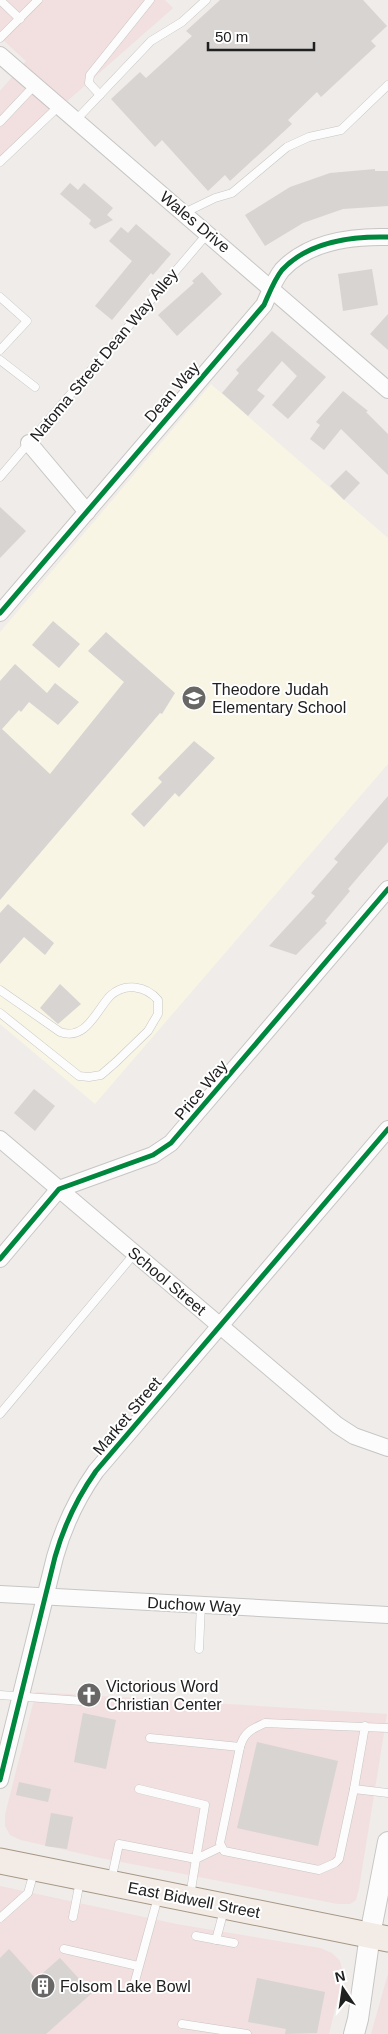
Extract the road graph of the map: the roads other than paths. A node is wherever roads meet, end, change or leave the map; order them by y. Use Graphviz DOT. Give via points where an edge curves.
graph roads {
  1 [pos="0,0"];
  2 [pos="38,0"];
  3 [pos="150,0"];
  4 [pos="206,0"];
  5 [pos="20,19"];
  6 [pos="0,38"];
  7 [pos="0,55"];
  8 [pos="388,85"];
  9 [pos="34,86"];
  10 [pos="100,95"];
  11 [pos="60,106"];
  12 [pos="75,121"];
  13 [pos="0,122"];
  14 [pos="0,162"];
  15 [pos="184,212"];
  16 [pos="208,233"];
  17 [pos="388,236"];
  18 [pos="272,288"];
  19 [pos="0,297"];
  20 [pos="0,350"];
  21 [pos="0,360"];
  22 [pos="35,387"];
  23 [pos="388,390"];
  24 [pos="29,443"];
  25 [pos="0,477"];
  26 [pos="87,512"];
  27 [pos="0,613"];
  28 [pos="388,889"];
  29 [pos="0,990"];
  30 [pos="0,1013"];
  31 [pos="388,1129"];
  32 [pos="0,1139"];
  33 [pos="59,1189"];
  34 [pos="135,1253"];
  35 [pos="0,1259"];
  36 [pos="220,1326"];
  37 [pos="0,1414"];
  38 [pos="388,1448"];
  39 [pos="0,1594"];
  40 [pos="45,1597"];
  41 [pos="201,1605"];
  42 [pos="388,1615"];
  43 [pos="199,1649"];
  44 [pos="0,1695"];
  45 [pos="20,1696"];
  46 [pos="82,1700"];
  47 [pos="365,1726"];
  48 [pos="388,1728"];
  49 [pos="150,1738"];
  50 [pos="240,1747"];
  51 [pos="0,1780"];
  52 [pos="139,1789"];
  53 [pos="354,1789"];
  54 [pos="388,1793"];
  55 [pos="388,1842"];
  56 [pos="221,1847"];
  57 [pos="196,1859"];
  58 [pos="0,1861"];
  59 [pos="36,1868"];
  60 [pos="81,1877"];
  61 [pos="111,1883"];
  62 [pos="159,1893"];
  63 [pos="190,1899"];
  64 [pos="225,1906"];
  65 [pos="73,1916"];
  66 [pos="0,1918"];
  67 [pos="196,1936"];
  68 [pos="379,1937"];
  69 [pos="216,1940"];
  70 [pos="234,1943"];
  71 [pos="64,1949"];
  72 [pos="138,1966"];
  73 [pos="134,1980"];
  74 [pos="182,2024"];
  75 [pos="219,2032"];
  76 [pos="248,2034"];
  77 [pos="354,2034"];
  1 -- 5 [label="lane"];
  2 -- 5 [label="lane"];
  3 -- 10 [label="lane" via="90,75 89,83"];
  4 -- 10 [label="lane" via="182,22 151,41"];
  5 -- 6 [label="lane"];
  7 -- 9 [label="street, Wales Drive"];
  8 -- 15 [label="lane" via="341,130 309,137 287,147 232,193"];
  9 -- 11 [label="street, Wales Drive"];
  9 -- 13 [label="lane"];
  10 -- 12 [label="lane"];
  11 -- 12 [label="street, Wales Drive"];
  11 -- 14 [label="lane"];
  12 -- 15 [label="street, Wales Drive"];
  15 -- 16 [label="street, Wales Drive"];
  16 -- 18 [label="street, Wales Drive"];
  16 -- 24 [label="lane, Natoma Street Dean Way Alley"];
  17 -- 18 [label="street, Dean Way" via="344,239 318,247 282,271"];
  18 -- 23 [label="street, Wales Drive"];
  18 -- 26 [label="street, Dean Way" via="264,305"];
  19 -- 20 [label="lane" via="27,321"];
  21 -- 22 [label="lane"];
  24 -- 25 [label="lane, Natoma Street Dean Way Alley"];
  24 -- 26 [label="street"];
  26 -- 27 [label="street, Dean Way"];
  28 -- 33 [label="street, Price Way" via="171,1143 153,1155"];
  29 -- 30 [label="lane" via="65,1034 86,1027 111,996 125,988 142,987 153,994 158,1000 158,1014 148,1031 100,1075 89,1077 79,1076"];
  31 -- 36 [label="street, Market Street"];
  32 -- 33 [label="street, School Street"];
  33 -- 34 [label="street, School Street"];
  33 -- 35 [label="street, Price Way"];
  34 -- 36 [label="street, School Street"];
  34 -- 37 [label="lane"];
  36 -- 38 [label="street, School Street" via="337,1425 354,1436"];
  36 -- 40 [label="street, Market Street" via="82,1491 62,1535"];
  39 -- 40 [label="street, Duchow Way"];
  40 -- 41 [label="street, Duchow Way"];
  40 -- 45 [label="street, Market Street"];
  41 -- 42 [label="street, Duchow Way"];
  41 -- 43 [label="lane"];
  44 -- 45 [label="lane"];
  45 -- 46 [label="lane"];
  45 -- 51 [label="street, Market Street"];
  47 -- 48 [label="lane"];
  47 -- 50 [label="lane" via="265,1723 250,1730 242,1738"];
  47 -- 53 [label="lane"];
  49 -- 50 [label="lane"];
  50 -- 56 [label="lane"];
  52 -- 57 [label="lane" via="205,1805"];
  53 -- 54 [label="lane"];
  53 -- 56 [label="lane" via="339,1859 328,1867 319,1870 224,1851"];
  55 -- 68 [label="street"];
  56 -- 57 [label="lane"];
  57 -- 61 [label="lane" via="119,1844"];
  57 -- 63 [label="lane"];
  58 -- 59 [label="main road, East Bidwell Street"];
  59 -- 60 [label="main road, East Bidwell Street"];
  59 -- 66 [label="lane" via="28,1893"];
  60 -- 61 [label="main road, East Bidwell Street"];
  60 -- 65 [label="lane"];
  61 -- 62 [label="main road, East Bidwell Street"];
  62 -- 63 [label="main road, East Bidwell Street"];
  62 -- 72 [label="lane"];
  63 -- 64 [label="main road, East Bidwell Street"];
  64 -- 68 [label="main road, East Bidwell Street"];
  64 -- 69 [label="lane"];
  67 -- 69 [label="lane"];
  68 -- 77 [label="street"];
  69 -- 70 [label="lane"];
  71 -- 72 [label="lane"];
  72 -- 73 [label="lane"];
  74 -- 75 [label="lane"];
  75 -- 76 [label="lane"];
}
